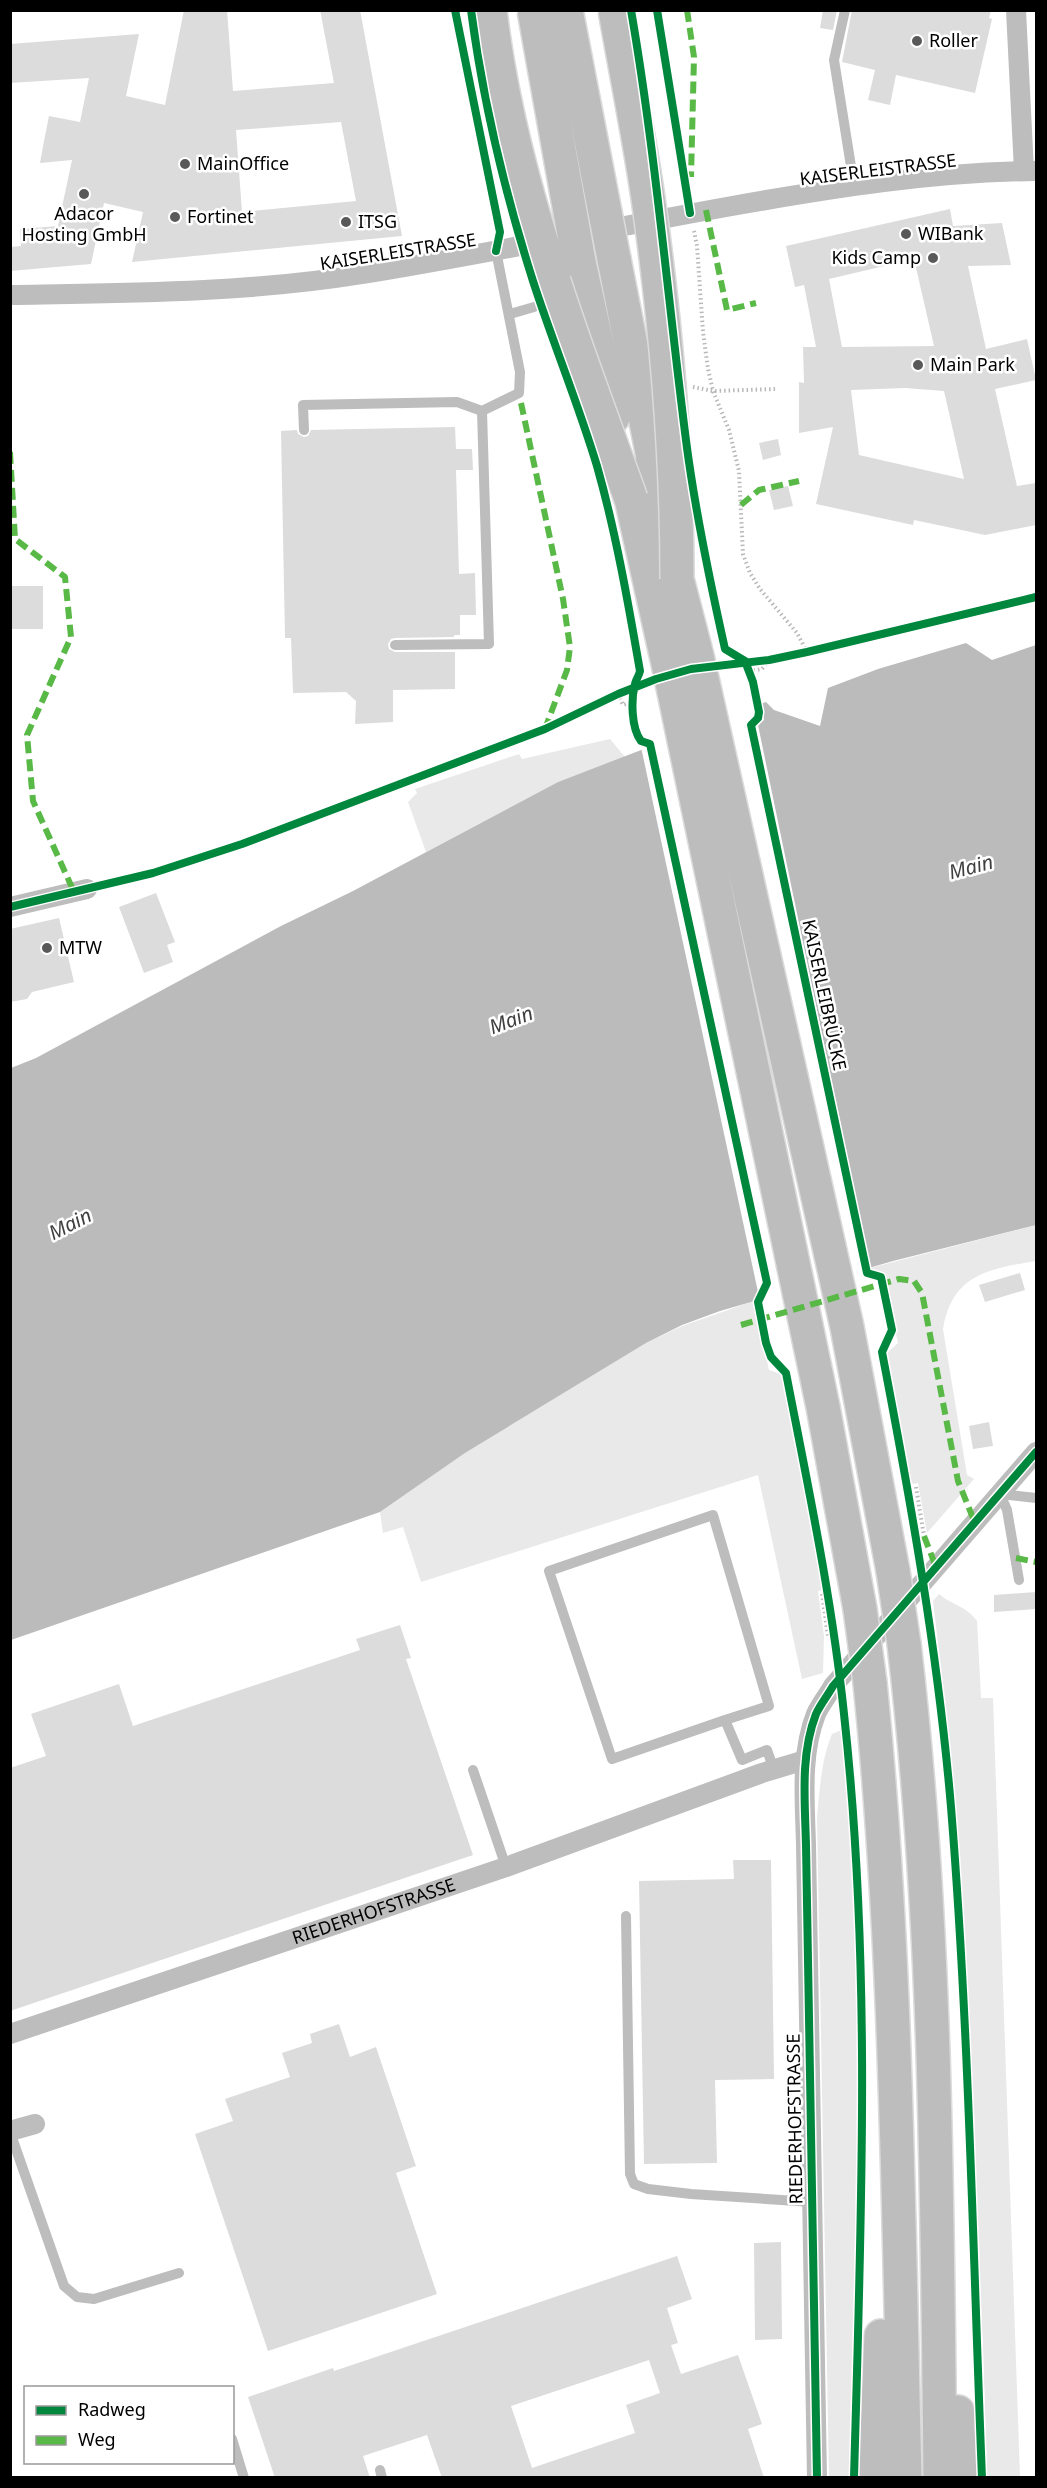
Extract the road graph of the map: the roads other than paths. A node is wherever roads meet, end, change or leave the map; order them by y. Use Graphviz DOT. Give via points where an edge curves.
graph roads {
  1 [pos="490,10"];
  2 [pos="534,10"];
  3 [pos="566,10"];
  4 [pos="615,10"];
  5 [pos="845,10"];
  6 [pos="1016,15"];
  7 [pos="1030,171"];
  8 [pos="854,185"];
  9 [pos="496,251"];
  10 [pos="10,295"];
  11 [pos="534,307"];
  12 [pos="510,314"];
  13 [pos="482,411"];
  14 [pos="304,430"];
  15 [pos="631,499"];
  16 [pos="677,579"];
  17 [pos="395,645"];
  18 [pos="87,889"];
  19 [pos="10,907"];
  20 [pos="1036,1452"];
  21 [pos="1000,1494"];
  22 [pos="1036,1498"];
  23 [pos="1019,1580"];
  24 [pos="725,1720"];
  25 [pos="805,1760"];
  26 [pos="473,1770"];
  27 [pos="774,1770"];
  28 [pos="506,1867"];
  29 [pos="626,1916"];
  30 [pos="10,2034"];
  31 [pos="35,2124"];
  32 [pos="895,2130"];
  33 [pos="10,2131"];
  34 [pos="812,2202"];
  35 [pos="179,2273"];
  36 [pos="938,2295"];
  37 [pos="234,2446"];
  38 [pos="244,2478"];
  39 [pos="817,2478"];
  40 [pos="876,2478"];
  41 [pos="905,2478"];
  42 [pos="940,2478"];
  43 [pos="964,2478"];
  1 -- 15 [label="highway, bridge" via="506,102 550,268"];
  2 -- 15 [label="highway, bridge" via="579,262"];
  3 -- 16 [label="highway, bridge"];
  4 -- 16 [label="highway, bridge" via="658,272 675,479"];
  5 -- 8 [label="lane" via="834,60"];
  6 -- 7 [label="street"];
  7 -- 8 [label="street, KAISERLEISTRASSE"];
  8 -- 9 [label="street, KAISERLEISTRASSE"];
  9 -- 10 [label="street, KAISERLEISTRASSE" via="280,286"];
  9 -- 12 [label="lane"];
  11 -- 12 [label="lane"];
  12 -- 13 [label="lane" via="520,372 519,393"];
  13 -- 14 [label="lane" via="457,402 303,405"];
  13 -- 17 [label="lane" via="489,644"];
  15 -- 32 [label="highway, bridge" via="672,678 808,1335 860,1609 882,1797"];
  16 -- 36 [label="highway, bridge" via="847,1327 893,1571 917,1755 926,1881"];
  18 -- 19 [label="street"];
  20 -- 21 [label="street"];
  21 -- 22 [label="lane"];
  21 -- 23 [label="lane" via="1007,1510"];
  21 -- 25 [label="street" via="833,1686 817,1714"];
  24 -- 24 [label="lane" via="612,1759 549,1571 713,1515 769,1706"];
  24 -- 27 [label="lane" via="742,1760 767,1750"];
  25 -- 27 [label="street, RIEDERHOFSTRASSE"];
  25 -- 34 [label="street, RIEDERHOFSTRASSE"];
  26 -- 28 [label="lane"];
  27 -- 28 [label="street, RIEDERHOFSTRASSE"];
  28 -- 30 [label="street, RIEDERHOFSTRASSE"];
  29 -- 34 [label="lane" via="630,2174 634,2184 692,2194"];
  31 -- 33 [label="street"];
  32 -- 40 [label="highway" via="884,2259"];
  32 -- 41 [label="highway"];
  33 -- 35 [label="lane" via="64,2286 77,2296 94,2299"];
  34 -- 39 [label="street, RIEDERHOFSTRASSE"];
  36 -- 42 [label="highway"];
  36 -- 43 [label="highway" via="962,2436"];
  37 -- 38 [label="lane"];
}
